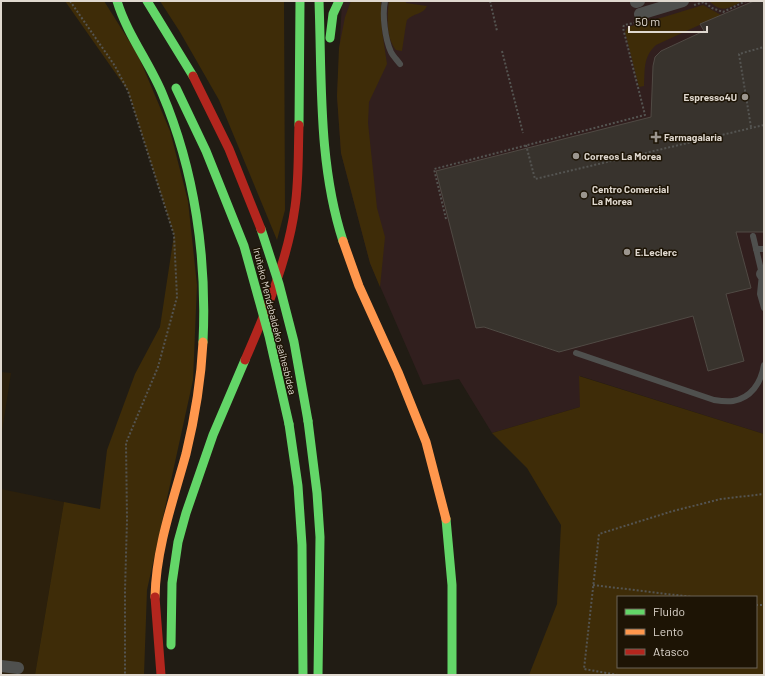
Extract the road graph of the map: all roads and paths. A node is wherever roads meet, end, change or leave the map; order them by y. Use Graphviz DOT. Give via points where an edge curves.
graph roads {
  1 [pos="70,1"];
  2 [pos="117,1"];
  3 [pos="122,1"];
  4 [pos="147,1"];
  5 [pos="299,1"];
  6 [pos="319,1"];
  7 [pos="339,1"];
  8 [pos="385,1"];
  9 [pos="490,1"];
  10 [pos="683,1"];
  11 [pos="746,1"];
  12 [pos="704,2"];
  13 [pos="638,6"];
  14 [pos="134,20"];
  15 [pos="624,26"];
  16 [pos="497,31"];
  17 [pos="330,46"];
  18 [pos="764,47"];
  19 [pos="502,51"];
  20 [pos="330,59"];
  21 [pos="400,64"];
  22 [pos="174,85"];
  23 [pos="764,125"];
  24 [pos="751,127"];
  25 [pos="523,134"];
  26 [pos="526,144"];
  27 [pos="328,174"];
  28 [pos="446,219"];
  29 [pos="752,236"];
  30 [pos="756,250"];
  31 [pos="764,250"];
  32 [pos="763,274"];
  33 [pos="764,308"];
  34 [pos="576,353"];
  35 [pos="764,366"];
  36 [pos="240,371"];
  37 [pos="199,448"];
  38 [pos="194,461"];
  39 [pos="764,494"];
  40 [pos="593,585"];
  41 [pos="684,596"];
  42 [pos="320,621"];
  43 [pos="158,635"];
  44 [pos="451,642"];
  45 [pos="172,651"];
  46 [pos="1,666"];
  47 [pos="18,668"];
  48 [pos="125,675"];
  49 [pos="161,675"];
  50 [pos="303,675"];
  51 [pos="318,675"];
  52 [pos="327,675"];
  53 [pos="445,675"];
  54 [pos="452,675"];
  55 [pos="618,675"];
  1 -- 48 [label="path" via="115,66 128,91 174,235 177,297 158,366 126,443"];
  2 -- 43 [label="highway" via="123,20 165,101 177,136 192,184 203,271 204,329 198,389 186,450 156,571 154,603"];
  3 -- 14 [label="highway"];
  4 -- 42 [label="highway, Iruñeko Mendebaldeko saihesbidea, bridge" via="193,76 229,149 277,277 294,342 308,421 320,537"];
  5 -- 36 [label="highway" via="298,176 290,234 274,287"];
  6 -- 27 [label="highway" via="323,132"];
  7 -- 17 [label="highway" via="333,14"];
  8 -- 21 [label="lane" via="386,38 391,53"];
  9 -- 16 [label="path"];
  10 -- 13 [label="street"];
  11 -- 12 [label="path" via="723,12"];
  15 -- 26 [label="path" via="645,115"];
  18 -- 24 [label="path" via="739,54"];
  19 -- 25 [label="path"];
  20 -- 27 [label="highway" via="333,157"];
  22 -- 50 [label="highway, Iruñeko Mendebaldeko saihesbidea, bridge" via="206,151 244,246 269,336 289,424 298,486 302,546"];
  23 -- 24 [label="path"];
  24 -- 26 [label="path" via="535,180"];
  26 -- 28 [label="path" via="434,169"];
  27 -- 44 [label="highway" via="342,239 359,286 426,442 446,516 452,585"];
  29 -- 30 [label="lane"];
  30 -- 31 [label="lane"];
  30 -- 32 [label="lane"];
  32 -- 33 [label="lane" via="760,294"];
  34 -- 35 [label="lane" via="714,400 734,401 752,393"];
  36 -- 37 [label="highway" via="218,402"];
  36 -- 45 [label="highway" via="205,456 178,542 172,583"];
  38 -- 43 [label="highway" via="169,541 162,580"];
  39 -- 40 [label="path" via="721,499 599,534"];
  40 -- 41 [label="path"];
  40 -- 55 [label="path" via="584,669"];
  42 -- 51 [label="highway, Iruñeko Mendebaldeko saihesbidea"];
  42 -- 52 [label="highway"];
  43 -- 49 [label="highway"];
  44 -- 53 [label="highway"];
  44 -- 54 [label="highway"];
  46 -- 47 [label="street"];
}
